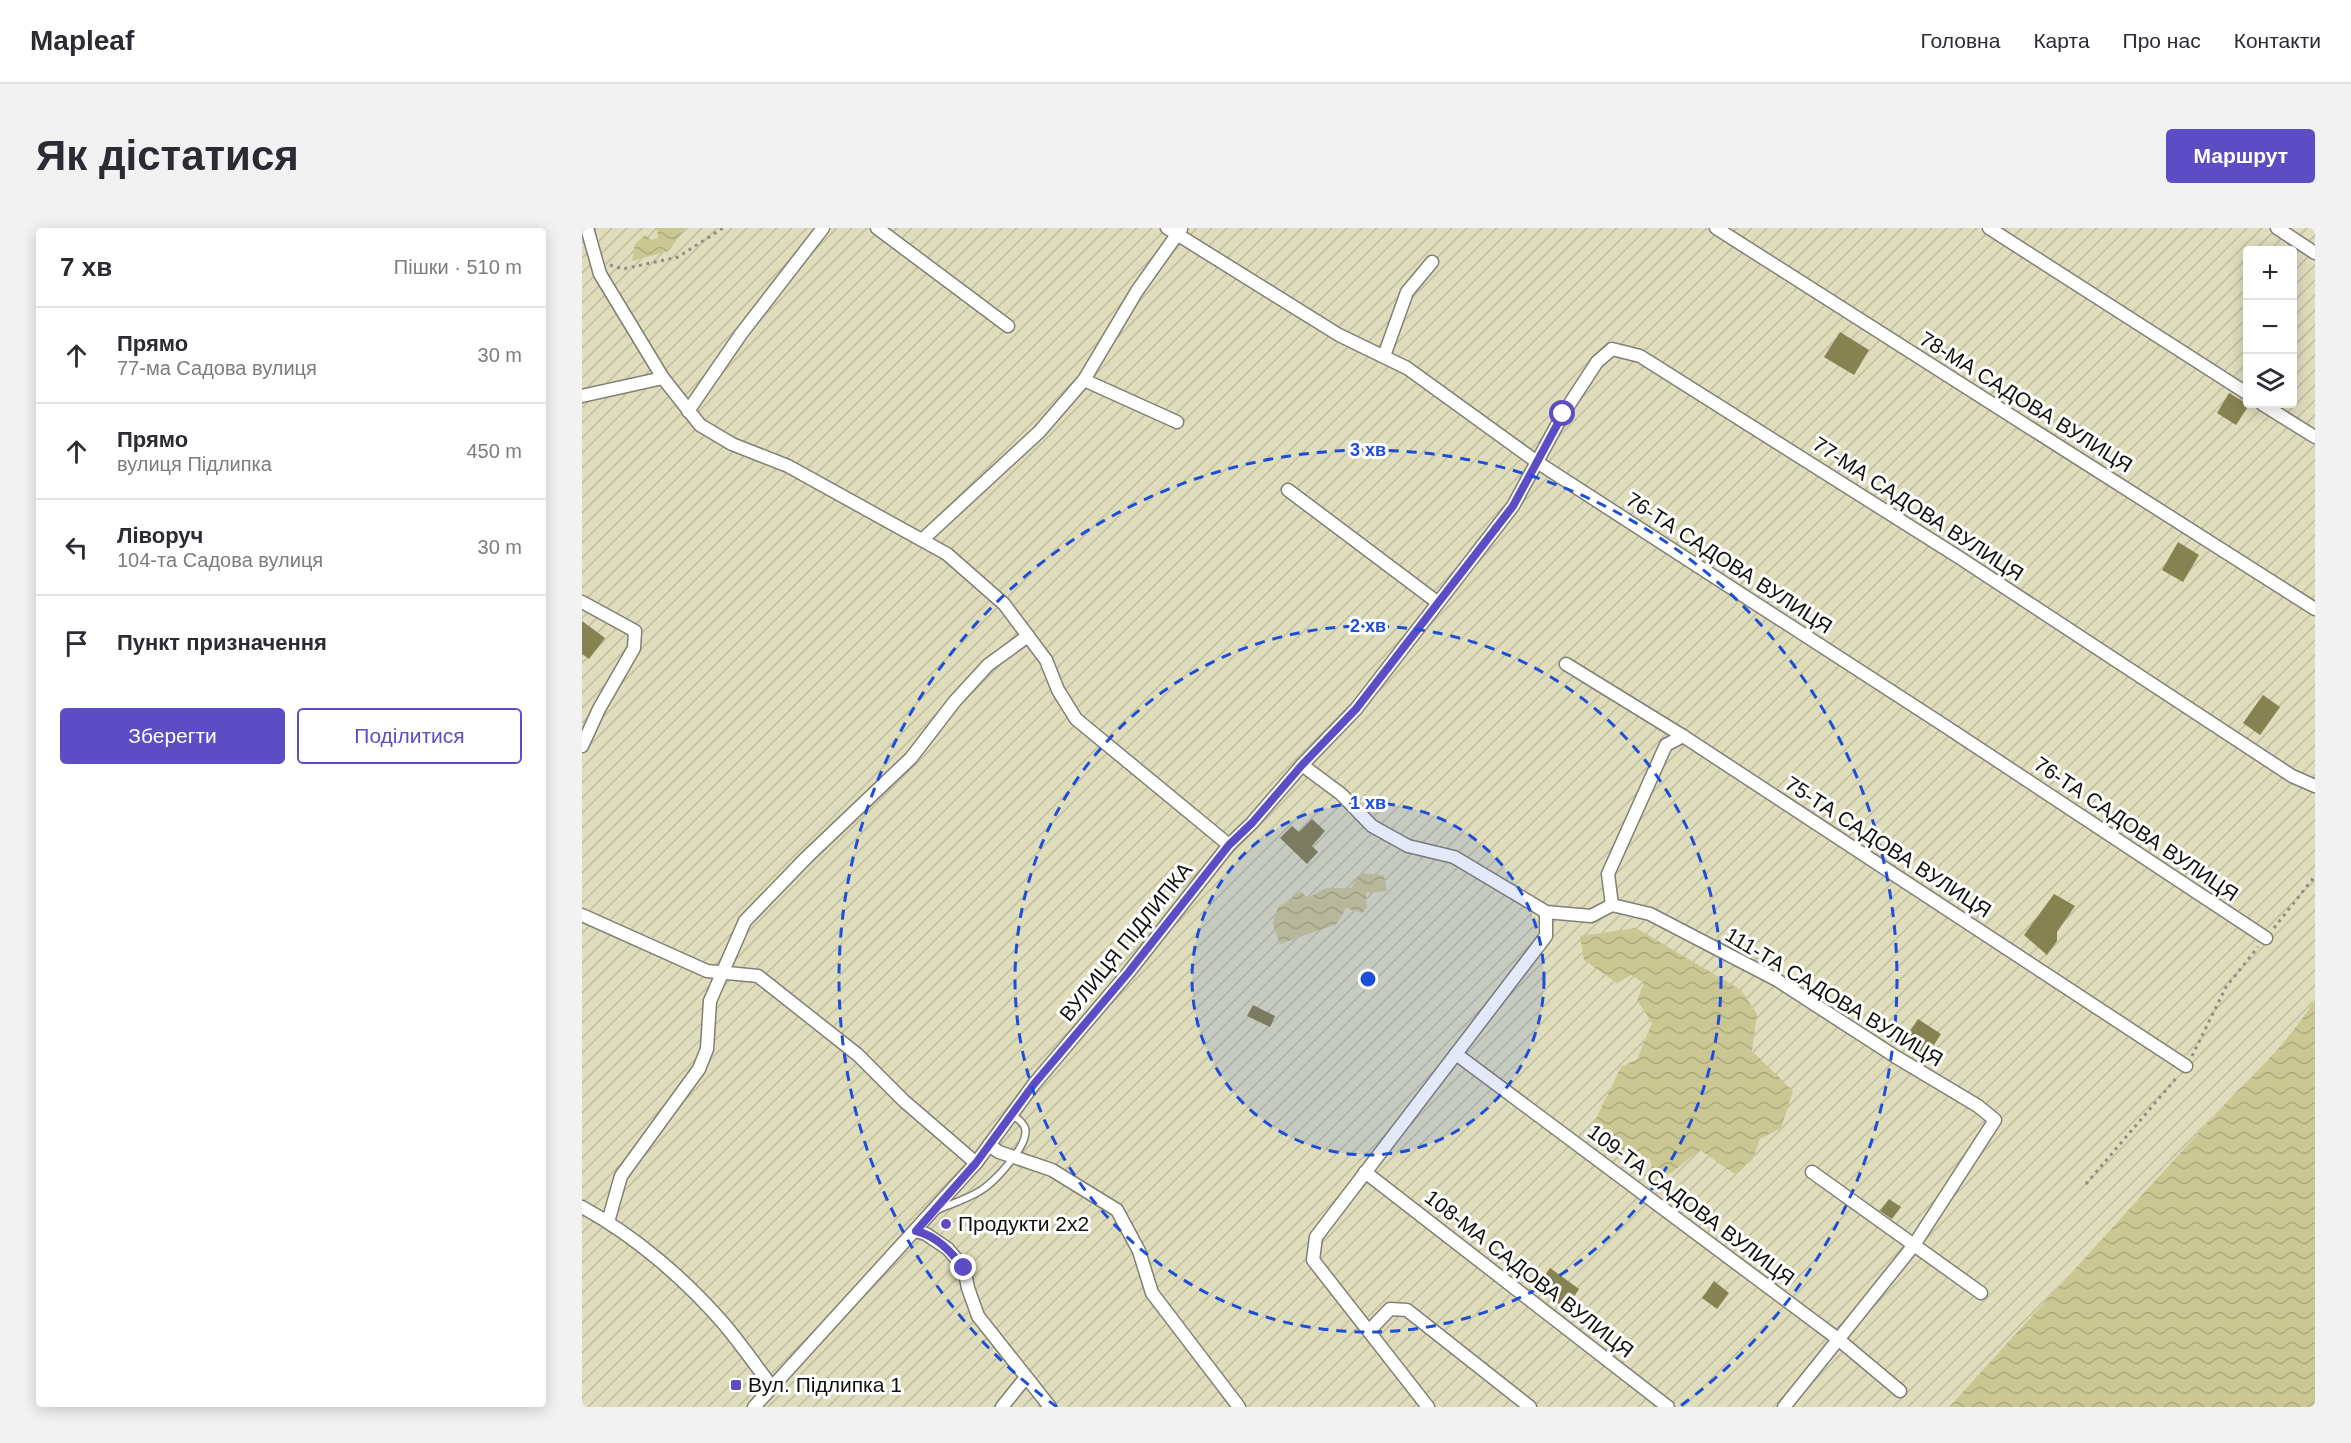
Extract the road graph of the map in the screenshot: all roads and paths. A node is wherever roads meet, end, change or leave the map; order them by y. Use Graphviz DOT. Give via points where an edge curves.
graph roads {
  1 [pos="587,228"];
  2 [pos="723,228"];
  3 [pos="823,228"];
  4 [pos="877,228"];
  5 [pos="1716,228"];
  6 [pos="1989,228"];
  7 [pos="2277,228"];
  8 [pos="1175,230"];
  9 [pos="2315,253"];
  10 [pos="596,260"];
  11 [pos="1432,262"];
  12 [pos="1008,326"];
  13 [pos="1384,356"];
  14 [pos="663,378"];
  15 [pos="1084,380"];
  16 [pos="2243,391"];
  17 [pos="582,396"];
  18 [pos="2268,408"];
  19 [pos="687,411"];
  20 [pos="1178,422"];
  21 [pos="2315,437"];
  22 [pos="1537,462"];
  23 [pos="1288,490"];
  24 [pos="922,540"];
  25 [pos="582,602"];
  26 [pos="1437,602"];
  27 [pos="2315,609"];
  28 [pos="1028,636"];
  29 [pos="1566,664"];
  30 [pos="1683,736"];
  31 [pos="582,746"];
  32 [pos="1302,765"];
  33 [pos="2315,786"];
  34 [pos="1229,845"];
  35 [pos="2315,876"];
  36 [pos="1612,904"];
  37 [pos="1546,912"];
  38 [pos="582,915"];
  39 [pos="2266,938"];
  40 [pos="721,973"];
  41 [pos="1456,1054"];
  42 [pos="2186,1066"];
  43 [pos="1012,1115"];
  44 [pos="989,1145"];
  45 [pos="1014,1157"];
  46 [pos="976,1163"];
  47 [pos="1365,1172"];
  48 [pos="1812,1172"];
  49 [pos="2086,1184"];
  50 [pos="582,1207"];
  51 [pos="934,1211"];
  52 [pos="608,1222"];
  53 [pos="916,1231"];
  54 [pos="1914,1245"];
  55 [pos="1981,1293"];
  56 [pos="1369,1331"];
  57 [pos="1838,1340"];
  58 [pos="1026,1377"];
  59 [pos="772,1387"];
  60 [pos="1900,1391"];
  61 [pos="755,1407"];
  62 [pos="1002,1407"];
  63 [pos="1050,1407"];
  64 [pos="1239,1407"];
  65 [pos="1428,1407"];
  66 [pos="1530,1407"];
  67 [pos="1668,1407"];
  68 [pos="1784,1407"];
  1 -- 10 [label="street"];
  2 -- 10 [label="path" via="678,257 622,269"];
  3 -- 19 [label="street"];
  4 -- 12 [label="street"];
  5 -- 27 [label="street, 78-МА САДОВА ВУЛИЦЯ"];
  6 -- 16 [label="street"];
  7 -- 9 [label="street"];
  8 -- 13 [label="street, 76-ТА САДОВА ВУЛИЦЯ" via="1339,335"];
  8 -- 15 [label="street"];
  10 -- 14 [label="street" via="600,274"];
  11 -- 13 [label="street" via="1407,292"];
  13 -- 22 [label="street, 76-ТА САДОВА ВУЛИЦЯ" via="1407,368"];
  14 -- 17 [label="street"];
  14 -- 19 [label="street"];
  15 -- 20 [label="street"];
  15 -- 24 [label="street" via="1039,432"];
  18 -- 21 [label="street"];
  19 -- 24 [label="street" via="700,425 732,444 788,466"];
  22 -- 26 [label="street, ВУЛИЦЯ ПІДЛИПКА" via="1513,506"];
  22 -- 33 [label="street, 77-МА САДОВА ВУЛИЦЯ" via="1597,362 1612,348 1640,356 2292,776"];
  22 -- 39 [label="street, 76-ТА САДОВА ВУЛИЦЯ"];
  23 -- 26 [label="street"];
  24 -- 28 [label="street" via="947,554 1004,604"];
  25 -- 31 [label="street" via="635,631 634,648"];
  26 -- 32 [label="street, ВУЛИЦЯ ПІДЛИПКА" via="1356,709"];
  28 -- 34 [label="street" via="1046,660 1076,719"];
  28 -- 40 [label="street" via="988,666 910,758 745,921"];
  29 -- 30 [label="street, 75-ТА САДОВА ВУЛИЦЯ"];
  30 -- 36 [label="street" via="1666,745 1608,874"];
  30 -- 42 [label="street, 75-ТА САДОВА ВУЛИЦЯ"];
  32 -- 34 [label="street, ВУЛИЦЯ ПІДЛИПКА"];
  32 -- 37 [label="street" via="1341,794 1372,826 1408,846 1454,857"];
  34 -- 43 [label="street, ВУЛИЦЯ ПІДЛИПКА"];
  35 -- 39 [label="path"];
  36 -- 37 [label="street" via="1590,916"];
  36 -- 54 [label="street, 111-ТА САДОВА ВУЛИЦЯ" via="1650,914 1777,980 1995,1120"];
  37 -- 41 [label="street" via="1546,936"];
  38 -- 40 [label="street" via="706,971"];
  39 -- 42 [label="path" via="2226,987"];
  40 -- 46 [label="street" via="758,976 858,1054 904,1101"];
  40 -- 52 [label="street" via="710,1001 706,1049 699,1070 621,1176"];
  41 -- 47 [label="street"];
  41 -- 57 [label="street, 109-ТА САДОВА ВУЛИЦЯ"];
  42 -- 49 [label="path"];
  43 -- 44 [label="street, ВУЛИЦЯ ПІДЛИПКА"];
  43 -- 45 [label="lane" via="1025,1129 1025,1140"];
  44 -- 45 [label="street"];
  44 -- 46 [label="street, ВУЛИЦЯ ПІДЛИПКА"];
  45 -- 51 [label="lane" via="981,1191"];
  45 -- 64 [label="street" via="1052,1170 1117,1210 1139,1251 1152,1293"];
  46 -- 51 [label="street, ВУЛИЦЯ ПІДЛИПКА"];
  47 -- 56 [label="street" via="1316,1237 1313,1260"];
  47 -- 67 [label="street, 108-МА САДОВА ВУЛИЦЯ"];
  48 -- 54 [label="street"];
  50 -- 52 [label="street"];
  51 -- 53 [label="street, ВУЛИЦЯ ПІДЛИПКА"];
  52 -- 59 [label="street" via="664,1265 724,1324"];
  53 -- 58 [label="street" via="948,1249 964,1268 978,1316"];
  53 -- 59 [label="street, ВУЛИЦЯ ПІДЛИПКА"];
  54 -- 55 [label="street"];
  54 -- 57 [label="street"];
  56 -- 65 [label="street"];
  56 -- 66 [label="street" via="1390,1309 1407,1310"];
  57 -- 60 [label="street, 109-ТА САДОВА ВУЛИЦЯ"];
  57 -- 68 [label="street"];
  58 -- 62 [label="street"];
  58 -- 63 [label="street"];
  59 -- 61 [label="street, ВУЛИЦЯ ПІДЛИПКА"];
}
